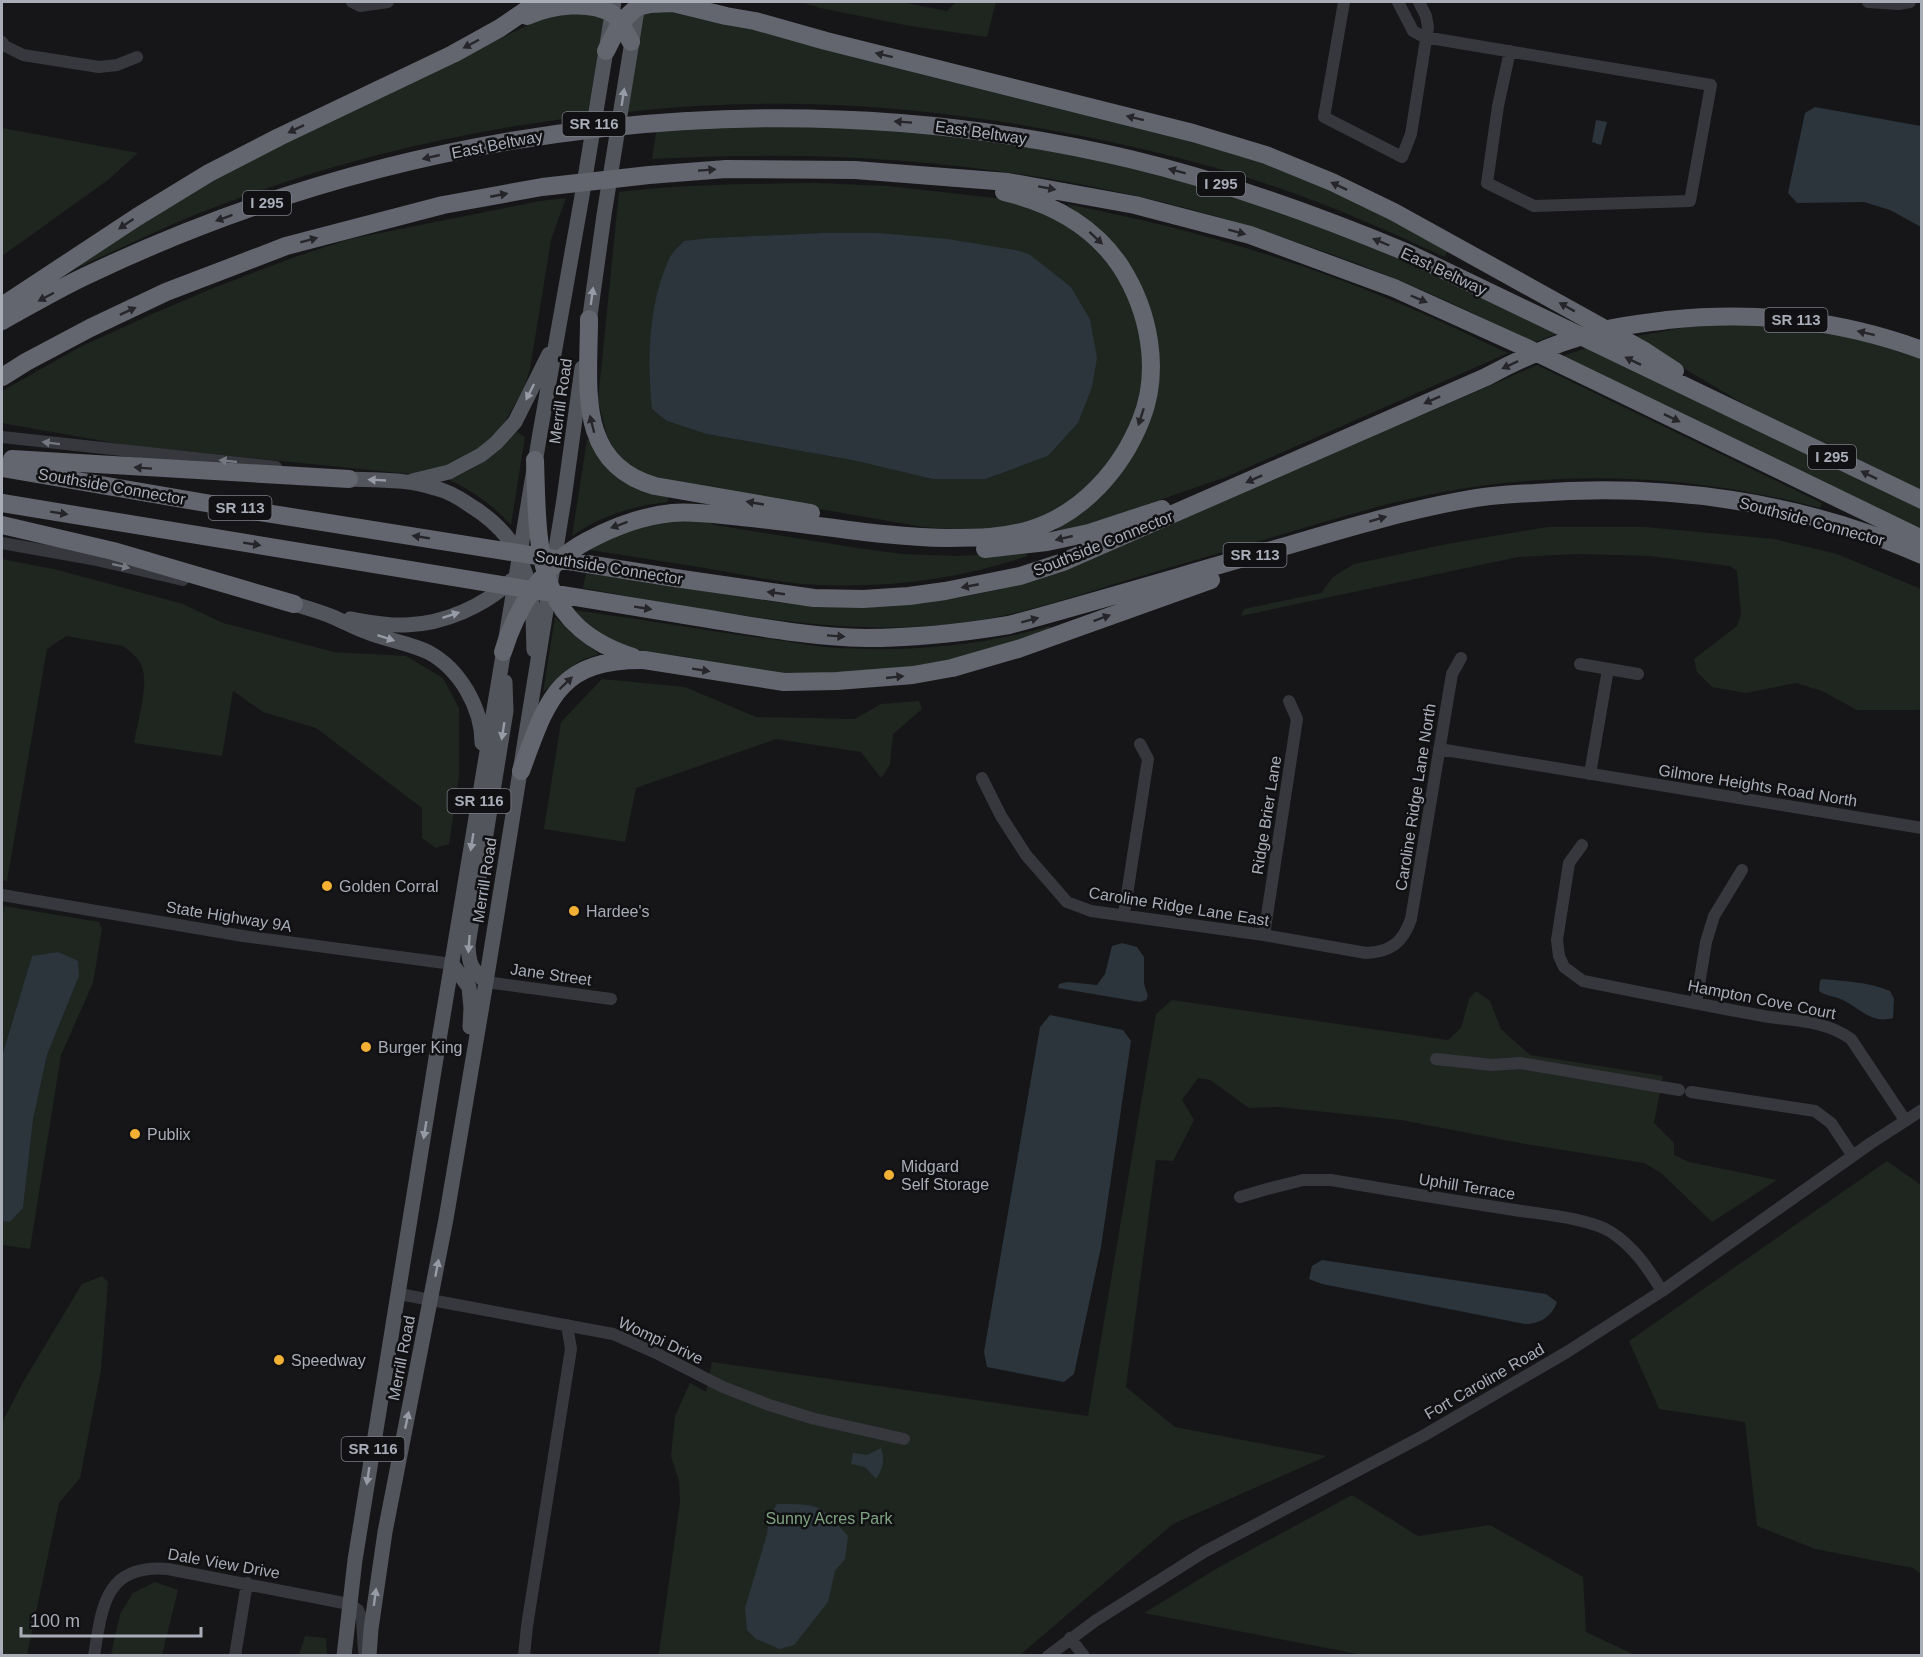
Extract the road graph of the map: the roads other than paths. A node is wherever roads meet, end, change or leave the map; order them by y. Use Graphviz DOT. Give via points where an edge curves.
graph roads {
  1 [pos="352,2"];
  2 [pos="388,2"];
  3 [pos="538,2"];
  4 [pos="722,2"];
  5 [pos="1344,2"];
  6 [pos="1398,2"];
  7 [pos="1419,2"];
  8 [pos="1868,2"];
  9 [pos="1910,2"];
  10 [pos="638,4"];
  11 [pos="615,12"];
  12 [pos="754,21"];
  13 [pos="500,28"];
  14 [pos="1426,37"];
  15 [pos="2,42"];
  16 [pos="632,42"];
  17 [pos="606,51"];
  18 [pos="1510,51"];
  19 [pos="137,57"];
  20 [pos="947,178"];
  21 [pos="2,306"];
  22 [pos="589,319"];
  23 [pos="2,321"];
  24 [pos="556,340"];
  25 [pos="1922,350"];
  26 [pos="2,377"];
  27 [pos="1742,414"];
  28 [pos="2,437"];
  29 [pos="2,460"];
  30 [pos="535,460"];
  31 [pos="2,468"];
  32 [pos="349,479"];
  33 [pos="406,482"];
  34 [pos="1922,500"];
  35 [pos="1202,502"];
  36 [pos="2,503"];
  37 [pos="676,513"];
  38 [pos="2,525"];
  39 [pos="1338,531"];
  40 [pos="958,538"];
  41 [pos="1922,539"];
  42 [pos="2,543"];
  43 [pos="1922,555"];
  44 [pos="520,567"];
  45 [pos="547,569"];
  46 [pos="531,593"];
  47 [pos="294,604"];
  48 [pos="332,616"];
  49 [pos="503,652"];
  50 [pos="1461,658"];
  51 [pos="644,660"];
  52 [pos="1580,664"];
  53 [pos="1608,669"];
  54 [pos="1638,674"];
  55 [pos="535,681"];
  56 [pos="1288,701"];
  57 [pos="1140,744"];
  58 [pos="1439,749"];
  59 [pos="521,771"];
  60 [pos="1590,774"];
  61 [pos="982,778"];
  62 [pos="482,782"];
  63 [pos="1922,828"];
  64 [pos="1582,845"];
  65 [pos="1742,870"];
  66 [pos="2,896"];
  67 [pos="1124,914"];
  68 [pos="1264,935"];
  69 [pos="1399,941"];
  70 [pos="452,964"];
  71 [pos="486,982"];
  72 [pos="611,999"];
  73 [pos="1696,1003"];
  74 [pos="1436,1059"];
  75 [pos="1922,1110"];
  76 [pos="1905,1120"];
  77 [pos="461,1132"];
  78 [pos="1853,1156"];
  79 [pos="1240,1197"];
  80 [pos="1662,1291"];
  81 [pos="399,1294"];
  82 [pos="431,1300"];
  83 [pos="567,1324"];
  84 [pos="904,1439"];
  85 [pos="247,1583"];
  86 [pos="349,1604"];
  87 [pos="1070,1638"];
  88 [pos="94,1656"];
  89 [pos="235,1656"];
  90 [pos="344,1656"];
  91 [pos="367,1656"];
  92 [pos="524,1656"];
  93 [pos="1048,1656"];
  94 [pos="1084,1656"];
  1 -- 2 [label="street" via="360,6"];
  3 -- 13 [label="highway"];
  4 -- 12 [label="highway"];
  5 -- 14 [label="street" via="1323,117 1402,157 1411,134"];
  6 -- 14 [label="street" via="1413,31"];
  7 -- 14 [label="street" via="1426,16"];
  8 -- 9 [label="street"];
  10 -- 11 [label="highway"];
  10 -- 12 [label="highway" via="673,3"];
  10 -- 16 [label="main road, Merrill Road / SR 116"];
  11 -- 13 [label="highway" via="592,4 567,2"];
  11 -- 16 [label="highway"];
  11 -- 17 [label="highway"];
  27 -- 12 [label="highway, one-way" via="1643,350 1454,244 1332,182 1266,155 1183,130"];
  13 -- 21 [label="highway, one-way" via="210,173"];
  14 -- 18 [label="street"];
  15 -- 19 [label="street" via="23,55 99,67"];
  22 -- 16 [label="main road, Merrill Road / SR 116, one-way"];
  17 -- 24 [label="main road, Merrill Road / SR 116"];
  18 -- 18 [label="street" via="1711,85 1690,201 1534,206 1487,183"];
  26 -- 20 [label="highway, I 295, one-way" via="166,292 286,246 443,205 542,187 726,169 855,171"];
  20 -- 40 [label="highway, one-way" via="1019,195 1081,224 1110,251 1137,296 1151,362 1143,414 1133,440 1099,486 1068,511 1032,529 995,537"];
  20 -- 41 [label="highway, I 295, one-way" via="1008,182 1135,205 1250,235 1351,272 1448,311"];
  40 -- 22 [label="highway, one-way" via="656,486 628,475 604,453 594,432 589,394"];
  22 -- 45 [label="main road, Merrill Road / SR 116" via="564,499"];
  27 -- 23 [label="highway, East Beltway / I 295, one-way" via="1408,253 1250,192 1053,143 861,119 658,122 550,134 383,168 323,184 208,224 89,274"];
  24 -- 30 [label="main road, Merrill Road / SR 116"];
  24 -- 33 [label="main road, one-way" via="514,422 496,443 449,472"];
  25 -- 35 [label="highway, Southside Connector / SR 113, one-way" via="1862,332 1803,320 1756,316 1705,316 1604,330 1511,364"];
  34 -- 27 [label="highway, East Beltway / I 295, one-way"];
  32 -- 28 [label="street, one-way" via="262,465"];
  32 -- 29 [label="highway, one-way"];
  30 -- 44 [label="main road, Merrill Road / SR 116"];
  30 -- 45 [label="highway" via="537,534"];
  35 -- 31 [label="highway, Southside Connector / SR 113, one-way" via="1063,562 1009,578 909,596 814,598"];
  33 -- 32 [label="main road, one-way"];
  33 -- 44 [label="main road" via="436,488 478,510 508,536"];
  35 -- 37 [label="highway, one-way" via="1163,508 1089,533 1047,542 957,550 917,549"];
  36 -- 39 [label="highway, Southside Connector / SR 113, one-way" via="809,634 865,638 950,634 1009,625"];
  37 -- 40 [label="highway" via="761,519 910,538"];
  37 -- 45 [label="highway, one-way" via="612,527 576,546"];
  38 -- 47 [label="highway" via="113,551"];
  39 -- 43 [label="highway, Southside Connector / SR 113, one-way" via="1460,500 1572,490 1642,490 1724,498 1788,512 1848,527"];
  51 -- 39 [label="highway, one-way" via="784,681 837,681 952,668 1018,649"];
  42 -- 47 [label="street, one-way"];
  44 -- 45 [label="main road"];
  44 -- 46 [label="main road"];
  48 -- 44 [label="main road, one-way" via="394,625 433,621 489,598"];
  44 -- 49 [label="main road, Merrill Road / SR 116"];
  45 -- 46 [label="highway"];
  45 -- 51 [label="highway" via="566,614 617,652"];
  45 -- 55 [label="main road, Merrill Road / SR 116"];
  46 -- 49 [label="highway" via="518,613"];
  46 -- 55 [label="main road"];
  47 -- 48 [label="main road"];
  48 -- 62 [label="main road, one-way" via="368,633 426,651 455,674 470,695 482,729"];
  49 -- 62 [label="main road, Merrill Road / SR 116"];
  49 -- 71 [label="main road, one-way" via="506,711 468,945 473,971"];
  50 -- 58 [label="street, Caroline Ridge Lane North" via="1452,674"];
  59 -- 51 [label="highway, one-way" via="548,703 561,686 575,674 600,663"];
  52 -- 53 [label="street"];
  53 -- 54 [label="street"];
  53 -- 60 [label="street"];
  55 -- 59 [label="main road, Merrill Road / SR 116"];
  56 -- 68 [label="street, Ridge Brier Lane" via="1297,719"];
  57 -- 67 [label="street" via="1148,759"];
  58 -- 60 [label="street, Gilmore Heights Road North"];
  58 -- 69 [label="street, Caroline Ridge Lane North" via="1411,919"];
  59 -- 71 [label="main road, Merrill Road / SR 116"];
  60 -- 63 [label="street, Gilmore Heights Road North"];
  61 -- 67 [label="street, Caroline Ridge Lane East" via="1026,855 1067,902 1091,911"];
  62 -- 70 [label="main road, Merrill Road / SR 116, one-way"];
  64 -- 73 [label="street, Hampton Cove Court" via="1569,863 1557,940 1564,967 1583,981"];
  65 -- 73 [label="street" via="1714,916"];
  66 -- 70 [label="street, State Highway 9A" via="243,936"];
  67 -- 68 [label="street, Caroline Ridge Lane East"];
  68 -- 69 [label="street, Caroline Ridge Lane East" via="1366,953 1379,952"];
  70 -- 77 [label="main road" via="469,987 471,1008"];
  70 -- 81 [label="main road, Merrill Road / SR 116, one-way"];
  71 -- 72 [label="street, Jane Street"];
  71 -- 77 [label="main road, Merrill Road / SR 116"];
  73 -- 76 [label="street, Hampton Cove Court" via="1839,1030 1851,1039"];
  74 -- 78 [label="street" via="1492,1065 1520,1063 1815,1111 1831,1123"];
  75 -- 76 [label="street, Fort Caroline Road"];
  76 -- 78 [label="street, Fort Caroline Road"];
  82 -- 77 [label="main road, Merrill Road / SR 116, one-way"];
  78 -- 80 [label="street, Fort Caroline Road"];
  79 -- 80 [label="street, Uphill Terrace" via="1304,1180 1331,1180 1596,1225 1611,1232 1642,1259"];
  80 -- 87 [label="street, Fort Caroline Road" via="1441,1425 1204,1552"];
  81 -- 82 [label="street, Wompi Drive"];
  81 -- 86 [label="main road, Merrill Road / SR 116, one-way"];
  82 -- 83 [label="street, Wompi Drive"];
  91 -- 82 [label="main road, Merrill Road / SR 116, one-way" via="385,1532"];
  83 -- 84 [label="street, Wompi Drive" via="613,1334 769,1405"];
  83 -- 92 [label="street" via="571,1349"];
  85 -- 86 [label="street, Dale View Drive"];
  85 -- 88 [label="street, Dale View Drive" via="168,1569 147,1568 132,1573 121,1579 106,1598"];
  85 -- 89 [label="street"];
  86 -- 90 [label="main road, Merrill Road / SR 116"];
  86 -- 91 [label="street" via="362,1619"];
  87 -- 93 [label="street, Fort Caroline Road"];
  87 -- 94 [label="street"];
}
